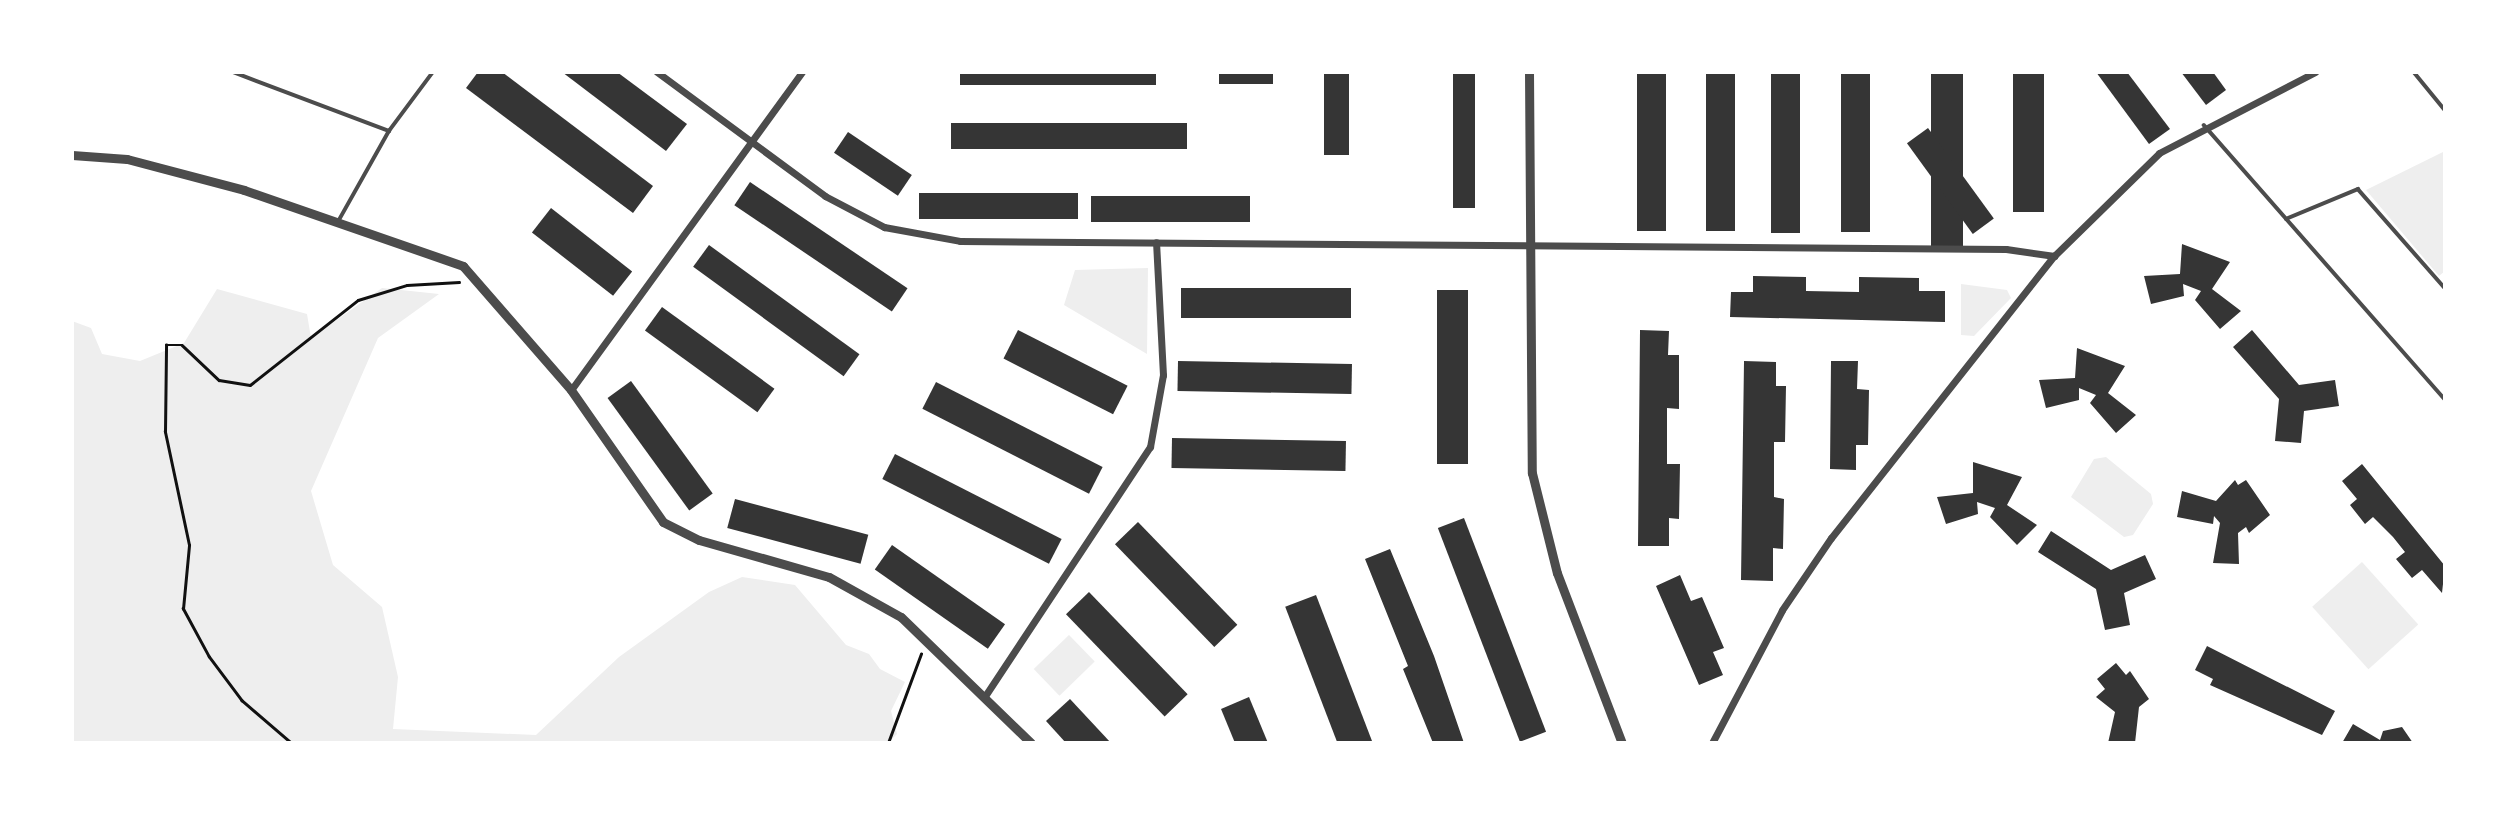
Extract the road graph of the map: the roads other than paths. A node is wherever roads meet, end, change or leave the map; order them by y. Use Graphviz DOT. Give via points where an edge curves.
graph roads {
  1 [pos="233,72"];
  2 [pos="433,72"];
  3 [pos="657,72"];
  4 [pos="802,72"];
  5 [pos="1529,72"];
  6 [pos="2315,72"];
  7 [pos="2414,72"];
  8 [pos="2445,110"];
  9 [pos="2204,125"];
  10 [pos="388,131"];
  11 [pos="753,143"];
  12 [pos="72,155"];
  13 [pos="2286,219"];
  14 [pos="339,220"];
  15 [pos="1156,242"];
  16 [pos="1527,244"];
  17 [pos="2054,256"];
  18 [pos="2445,288"];
  19 [pos="571,390"];
  20 [pos="2445,399"];
  21 [pos="985,696"];
  22 [pos="1031,743"];
  23 [pos="1622,743"];
  24 [pos="1712,743"];
  1 -- 10 [label="lane"];
  2 -- 10 [label="lane"];
  3 -- 11 [label="street"];
  4 -- 11 [label="street"];
  5 -- 16 [label="street"];
  6 -- 9 [label="street"];
  7 -- 8 [label="lane"];
  9 -- 13 [label="lane"];
  9 -- 17 [label="street" via="2159,153"];
  10 -- 14 [label="lane"];
  11 -- 15 [label="street" via="825,196 884,227 960,241"];
  11 -- 19 [label="street"];
  12 -- 14 [label="street" via="127,159"];
  13 -- 18 [label="lane" via="2358,189"];
  13 -- 20 [label="lane"];
  14 -- 19 [label="street" via="463,266"];
  15 -- 16 [label="street"];
  15 -- 21 [label="street" via="1163,375 1150,447"];
  16 -- 17 [label="street" via="2006,249"];
  16 -- 23 [label="street" via="1532,473 1557,573"];
  17 -- 24 [label="street" via="1831,538 1782,610"];
  19 -- 21 [label="street" via="663,522 699,540 829,577 901,617"];
  21 -- 22 [label="street"];
}
